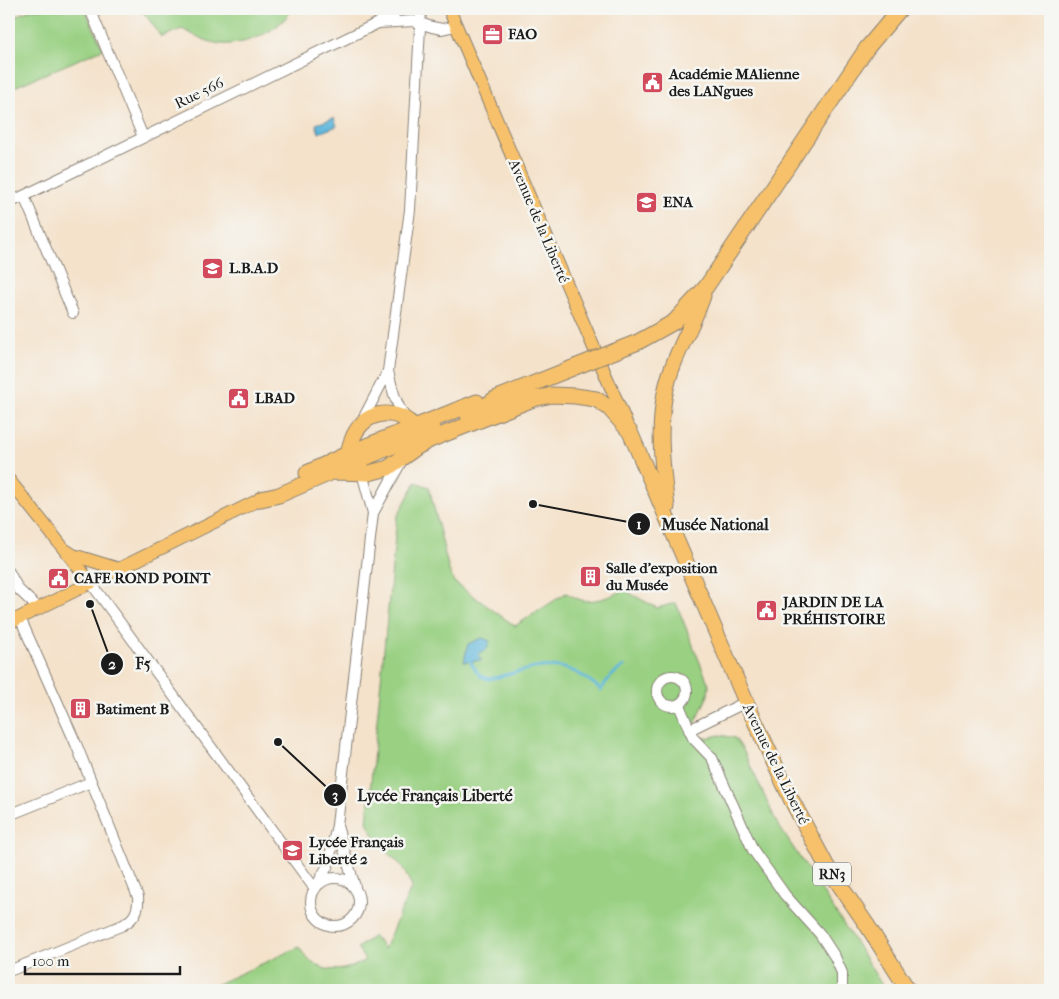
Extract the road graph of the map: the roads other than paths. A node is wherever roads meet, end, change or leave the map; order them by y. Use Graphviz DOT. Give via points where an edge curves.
graph roads {
  1 [pos="90,9"];
  2 [pos="401,9"];
  3 [pos="421,9"];
  4 [pos="449,9"];
  5 [pos="900,9"];
  6 [pos="421,22"];
  7 [pos="378,23"];
  8 [pos="455,26"];
  9 [pos="143,137"];
  10 [pos="24,196"];
  11 [pos="9,203"];
  12 [pos="706,287"];
  13 [pos="73,314"];
  14 [pos="388,371"];
  15 [pos="362,422"];
  16 [pos="411,426"];
  17 [pos="630,432"];
  18 [pos="404,458"];
  19 [pos="354,463"];
  20 [pos="9,480"];
  21 [pos="261,499"];
  22 [pos="373,514"];
  23 [pos="669,524"];
  24 [pos="63,548"];
  25 [pos="119,569"];
  26 [pos="9,572"];
  27 [pos="91,583"];
  28 [pos="39,609"];
  29 [pos="14,621"];
  30 [pos="746,702"];
  31 [pos="679,705"];
  32 [pos="689,730"];
  33 [pos="91,782"];
  34 [pos="9,815"];
  35 [pos="337,825"];
  36 [pos="355,888"];
  37 [pos="315,889"];
  38 [pos="9,971"];
  39 [pos="842,990"];
  40 [pos="908,990"];
  1 -- 9 [label="street"];
  2 -- 7 [label="street, Rue 566"];
  3 -- 6 [label="street"];
  4 -- 8 [label="main road, Avenue de la Liberté"];
  5 -- 12 [label="highway" via="867,48"];
  6 -- 7 [label="street"];
  6 -- 8 [label="street" via="432,28"];
  6 -- 14 [label="street" via="410,210"];
  7 -- 9 [label="street, Rue 566"];
  8 -- 17 [label="main road, Avenue de la Liberté"];
  9 -- 10 [label="street, Rue 566"];
  10 -- 11 [label="street, Rue 566"];
  10 -- 13 [label="street"];
  12 -- 16 [label="highway, bridge" via="674,322 638,342 495,399 480,401"];
  12 -- 23 [label="highway" via="673,364 663,406 661,457"];
  14 -- 15 [label="street"];
  14 -- 16 [label="street" via="399,409"];
  15 -- 16 [label="highway" via="388,414"];
  15 -- 19 [label="highway" via="353,436"];
  16 -- 18 [label="street"];
  16 -- 19 [label="highway"];
  17 -- 18 [label="highway" via="609,408 596,400 552,394 432,439"];
  17 -- 23 [label="highway"];
  18 -- 19 [label="highway" via="376,472"];
  18 -- 22 [label="street"];
  19 -- 21 [label="highway" via="279,495"];
  19 -- 21 [label="highway" via="276,488"];
  19 -- 22 [label="street"];
  20 -- 24 [label="main road"];
  21 -- 25 [label="main road"];
  22 -- 35 [label="street"];
  23 -- 30 [label="highway, Avenue de la Liberté / RN3"];
  24 -- 25 [label="main road" via="73,555"];
  24 -- 27 [label="main road"];
  25 -- 27 [label="main road"];
  26 -- 28 [label="street" via="18,589"];
  27 -- 28 [label="main road"];
  27 -- 37 [label="street"];
  28 -- 29 [label="main road"];
  29 -- 33 [label="street" via="76,744"];
  30 -- 32 [label="street"];
  30 -- 40 [label="highway, Avenue de la Liberté / RN3" via="826,865"];
  31 -- 32 [label="street"];
  32 -- 39 [label="street" via="692,738 712,758 763,867 836,957 842,973"];
  33 -- 34 [label="street"];
  33 -- 38 [label="street" via="139,906 130,921 123,925"];
  35 -- 36 [label="street"];
  35 -- 37 [label="street" via="328,865"];
  36 -- 37 [label="street" via="340,878 330,878"];
  36 -- 37 [label="street" via="359,909 351,921 338,926 324,924 314,913 311,899"];
}
